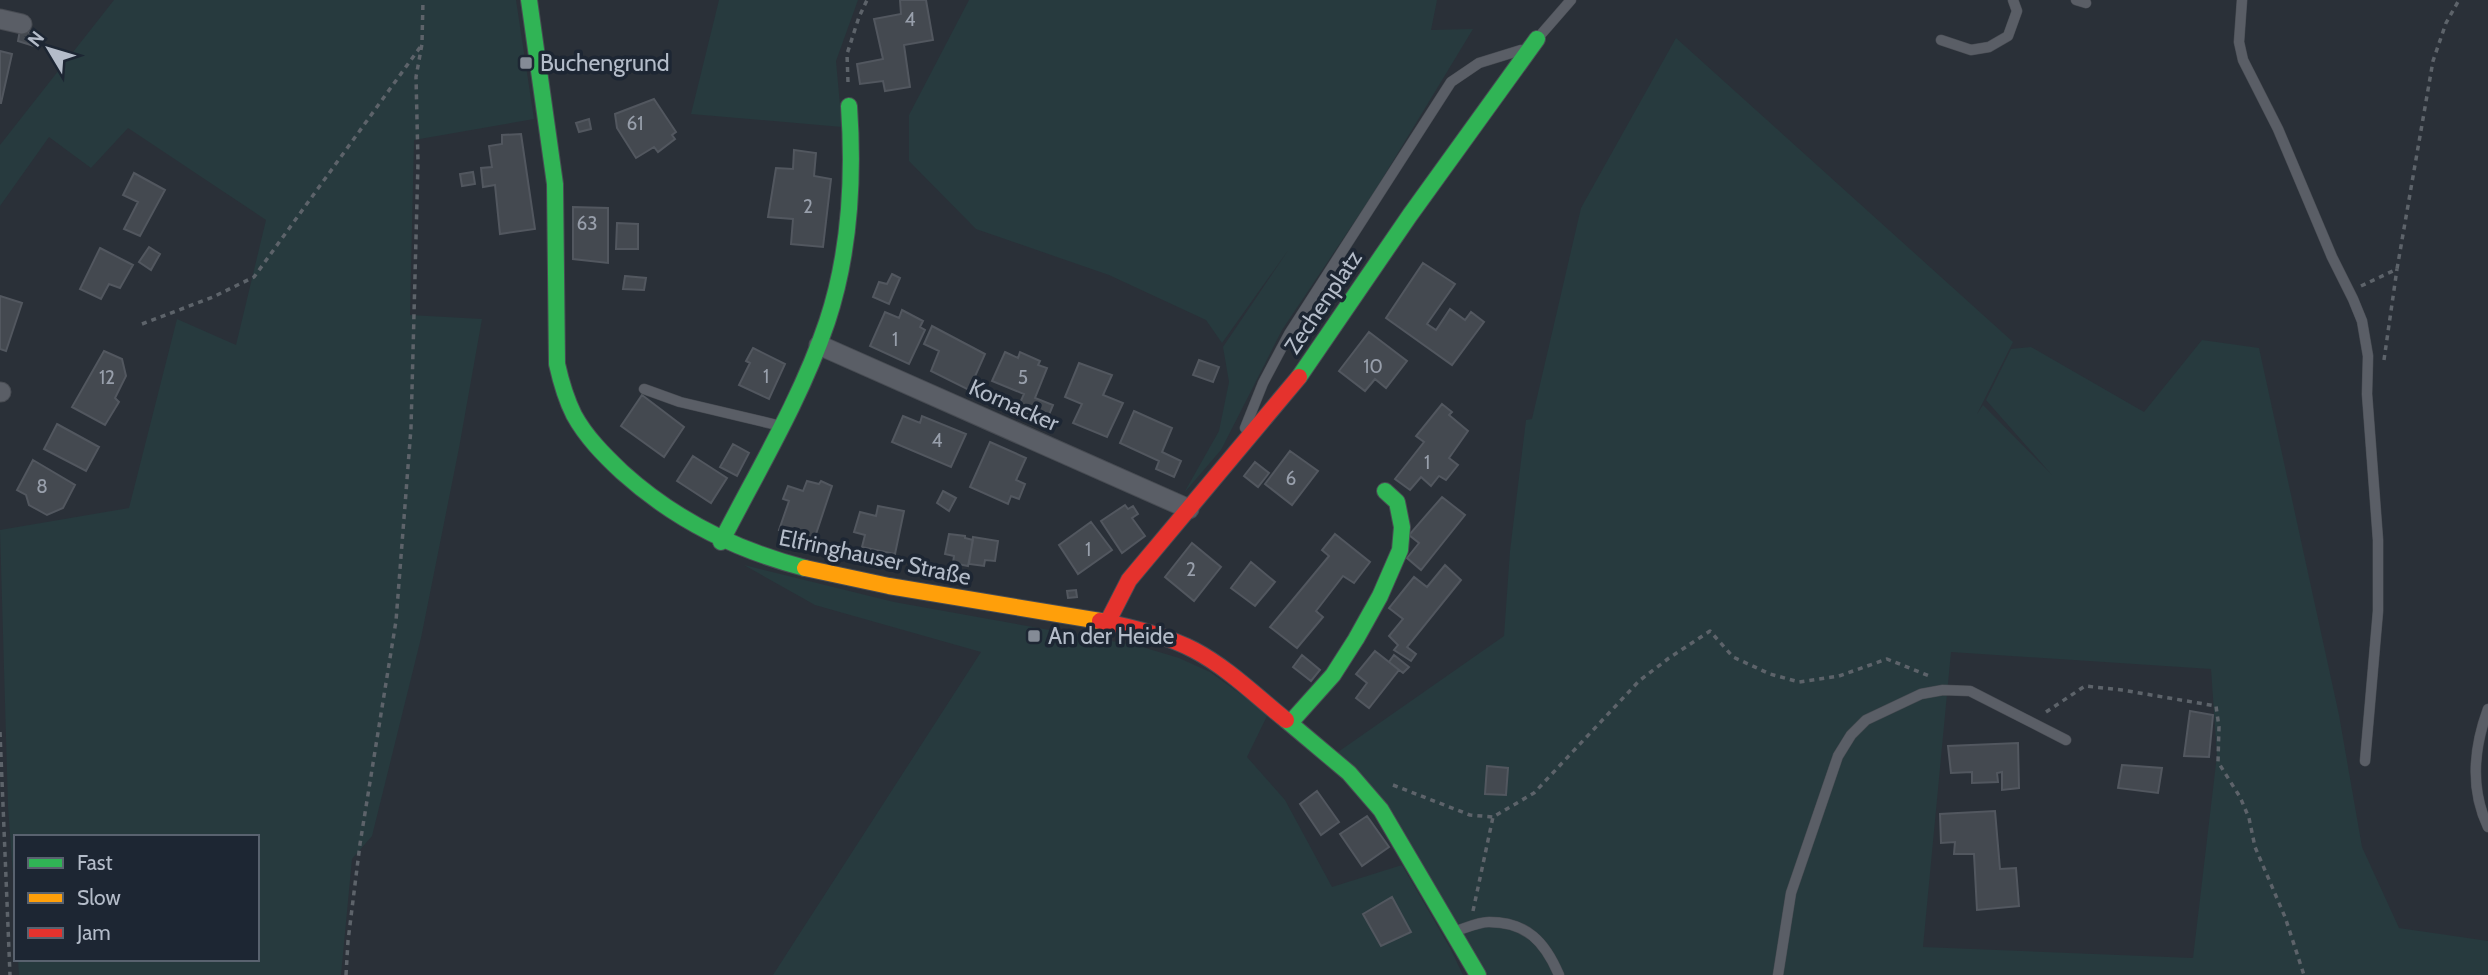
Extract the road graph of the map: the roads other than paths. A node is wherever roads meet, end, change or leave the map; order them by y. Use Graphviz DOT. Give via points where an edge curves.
graph roads {
  1 [pos="529,0"];
  2 [pos="1571,0"];
  3 [pos="2013,0"];
  4 [pos="2242,0"];
  5 [pos="0,19"];
  6 [pos="22,24"];
  7 [pos="1941,40"];
  8 [pos="1534,43"];
  9 [pos="849,106"];
  10 [pos="819,345"];
  11 [pos="644,389"];
  12 [pos="781,426"];
  13 [pos="1237,452"];
  14 [pos="1385,491"];
  15 [pos="1189,509"];
  16 [pos="721,542"];
  17 [pos="1107,623"];
  18 [pos="2488,709"];
  19 [pos="1290,723"];
  20 [pos="2066,740"];
  21 [pos="2365,761"];
  22 [pos="2488,827"];
  23 [pos="1453,932"];
  24 [pos="1478,975"];
  25 [pos="1559,975"];
  26 [pos="1778,975"];
  1 -- 16 [label="main road, Elfringhauser Straße" via="555,184 557,364 562,389 575,418 604,456 684,522"];
  2 -- 8 [label="lane, Zechenplatz"];
  3 -- 7 [label="lane" via="2017,11 2008,36 1989,47 1971,50"];
  4 -- 21 [label="lane" via="2239,42 2243,60 2362,321 2368,356 2378,611"];
  5 -- 6 [label="street"];
  8 -- 13 [label="main road, Zechenplatz" via="1305,369"];
  8 -- 13 [label="lane" via="1479,63 1451,82 1289,334 1262,383"];
  9 -- 10 [label="main road" via="852,145 841,269"];
  10 -- 12 [label="main road"];
  10 -- 15 [label="street, Kornacker"];
  11 -- 12 [label="lane"];
  12 -- 16 [label="main road"];
  13 -- 15 [label="main road, Zechenplatz"];
  14 -- 19 [label="main road" via="1397,502 1400,550 1380,596 1333,675"];
  15 -- 17 [label="main road, Zechenplatz" via="1129,580"];
  16 -- 17 [label="main road, Elfringhauser Straße" via="777,563 838,576"];
  17 -- 19 [label="main road, Elfringhauser Straße" via="1160,636 1207,656"];
  18 -- 22 [label="lane" via="2475,769 2480,810"];
  19 -- 23 [label="main road, Elfringhauser Straße" via="1377,804"];
  20 -- 26 [label="lane" via="1970,691 1921,694 1866,720 1838,756 1791,893"];
  23 -- 24 [label="main road, Elfringhauser Straße"];
  23 -- 25 [label="lane" via="1487,922 1521,929 1549,952"];
}
